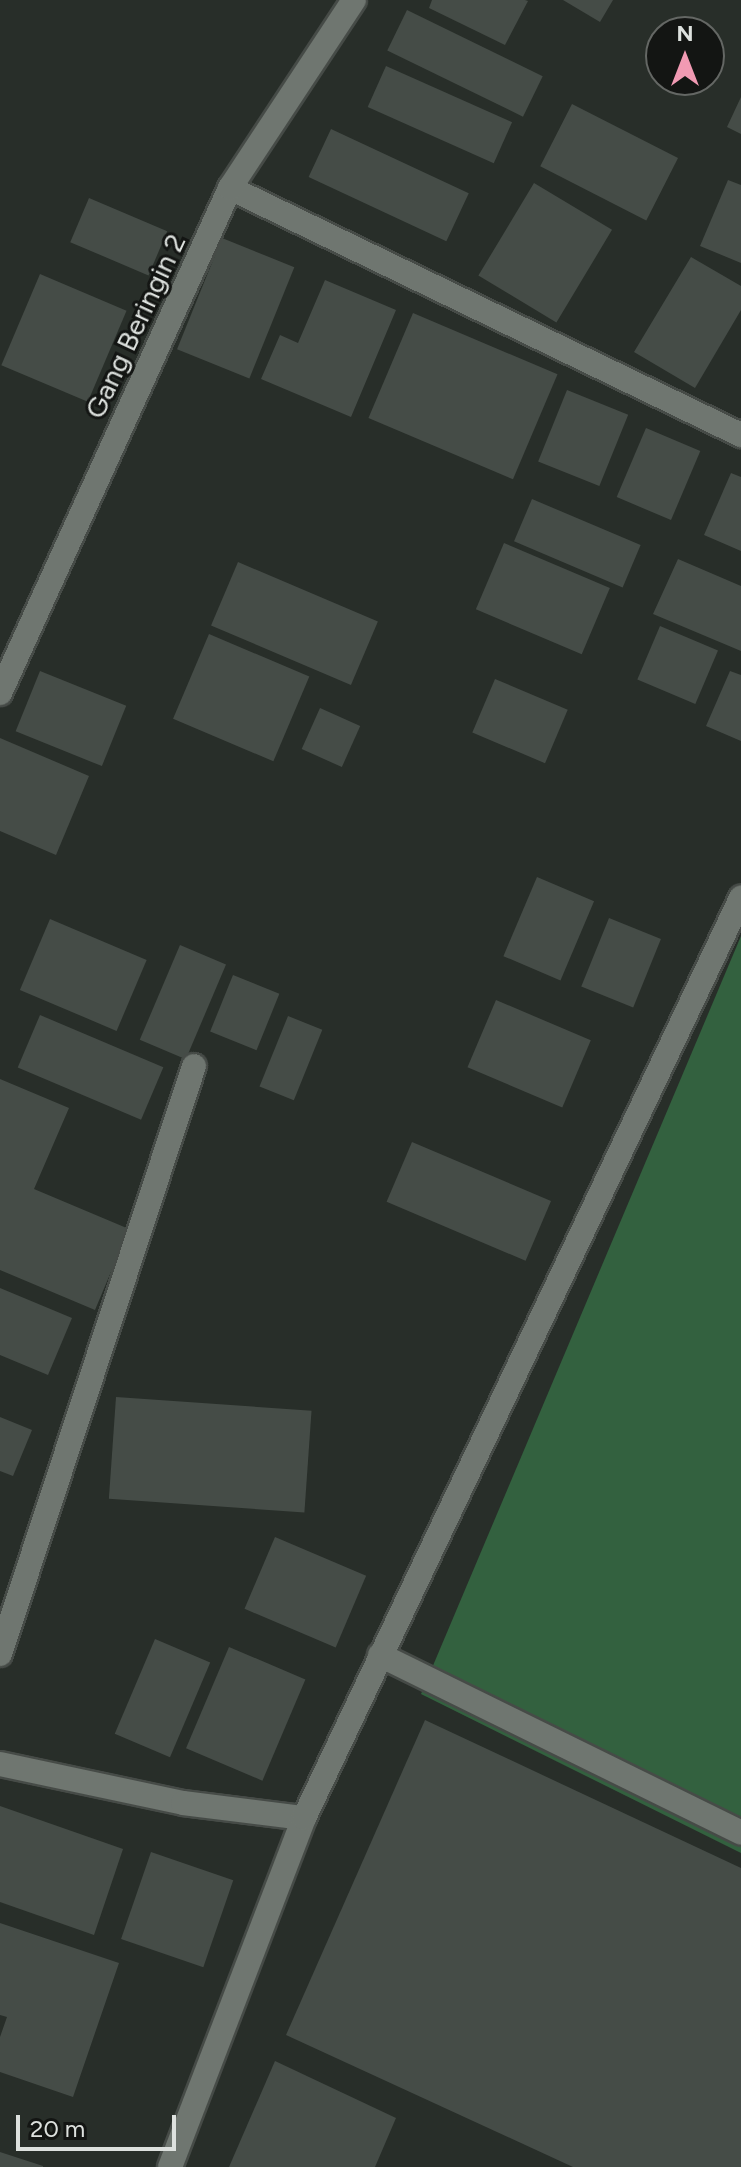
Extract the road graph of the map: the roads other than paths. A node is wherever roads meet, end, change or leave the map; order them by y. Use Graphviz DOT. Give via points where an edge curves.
graph roads {
  1 [pos="354,0"];
  2 [pos="230,188"];
  3 [pos="741,435"];
  4 [pos="0,693"];
  5 [pos="741,898"];
  6 [pos="194,1066"];
  7 [pos="0,1654"];
  8 [pos="380,1655"];
  9 [pos="0,1764"];
  10 [pos="304,1818"];
  11 [pos="741,1833"];
  12 [pos="170,2167"];
  1 -- 2 [label="street, Gang Beringin 2"];
  2 -- 3 [label="street"];
  2 -- 4 [label="street, Gang Beringin 2"];
  5 -- 8 [label="street"];
  6 -- 7 [label="street"];
  8 -- 10 [label="street"];
  8 -- 11 [label="street"];
  9 -- 10 [label="street" via="183,1803"];
  10 -- 12 [label="street"];
}
